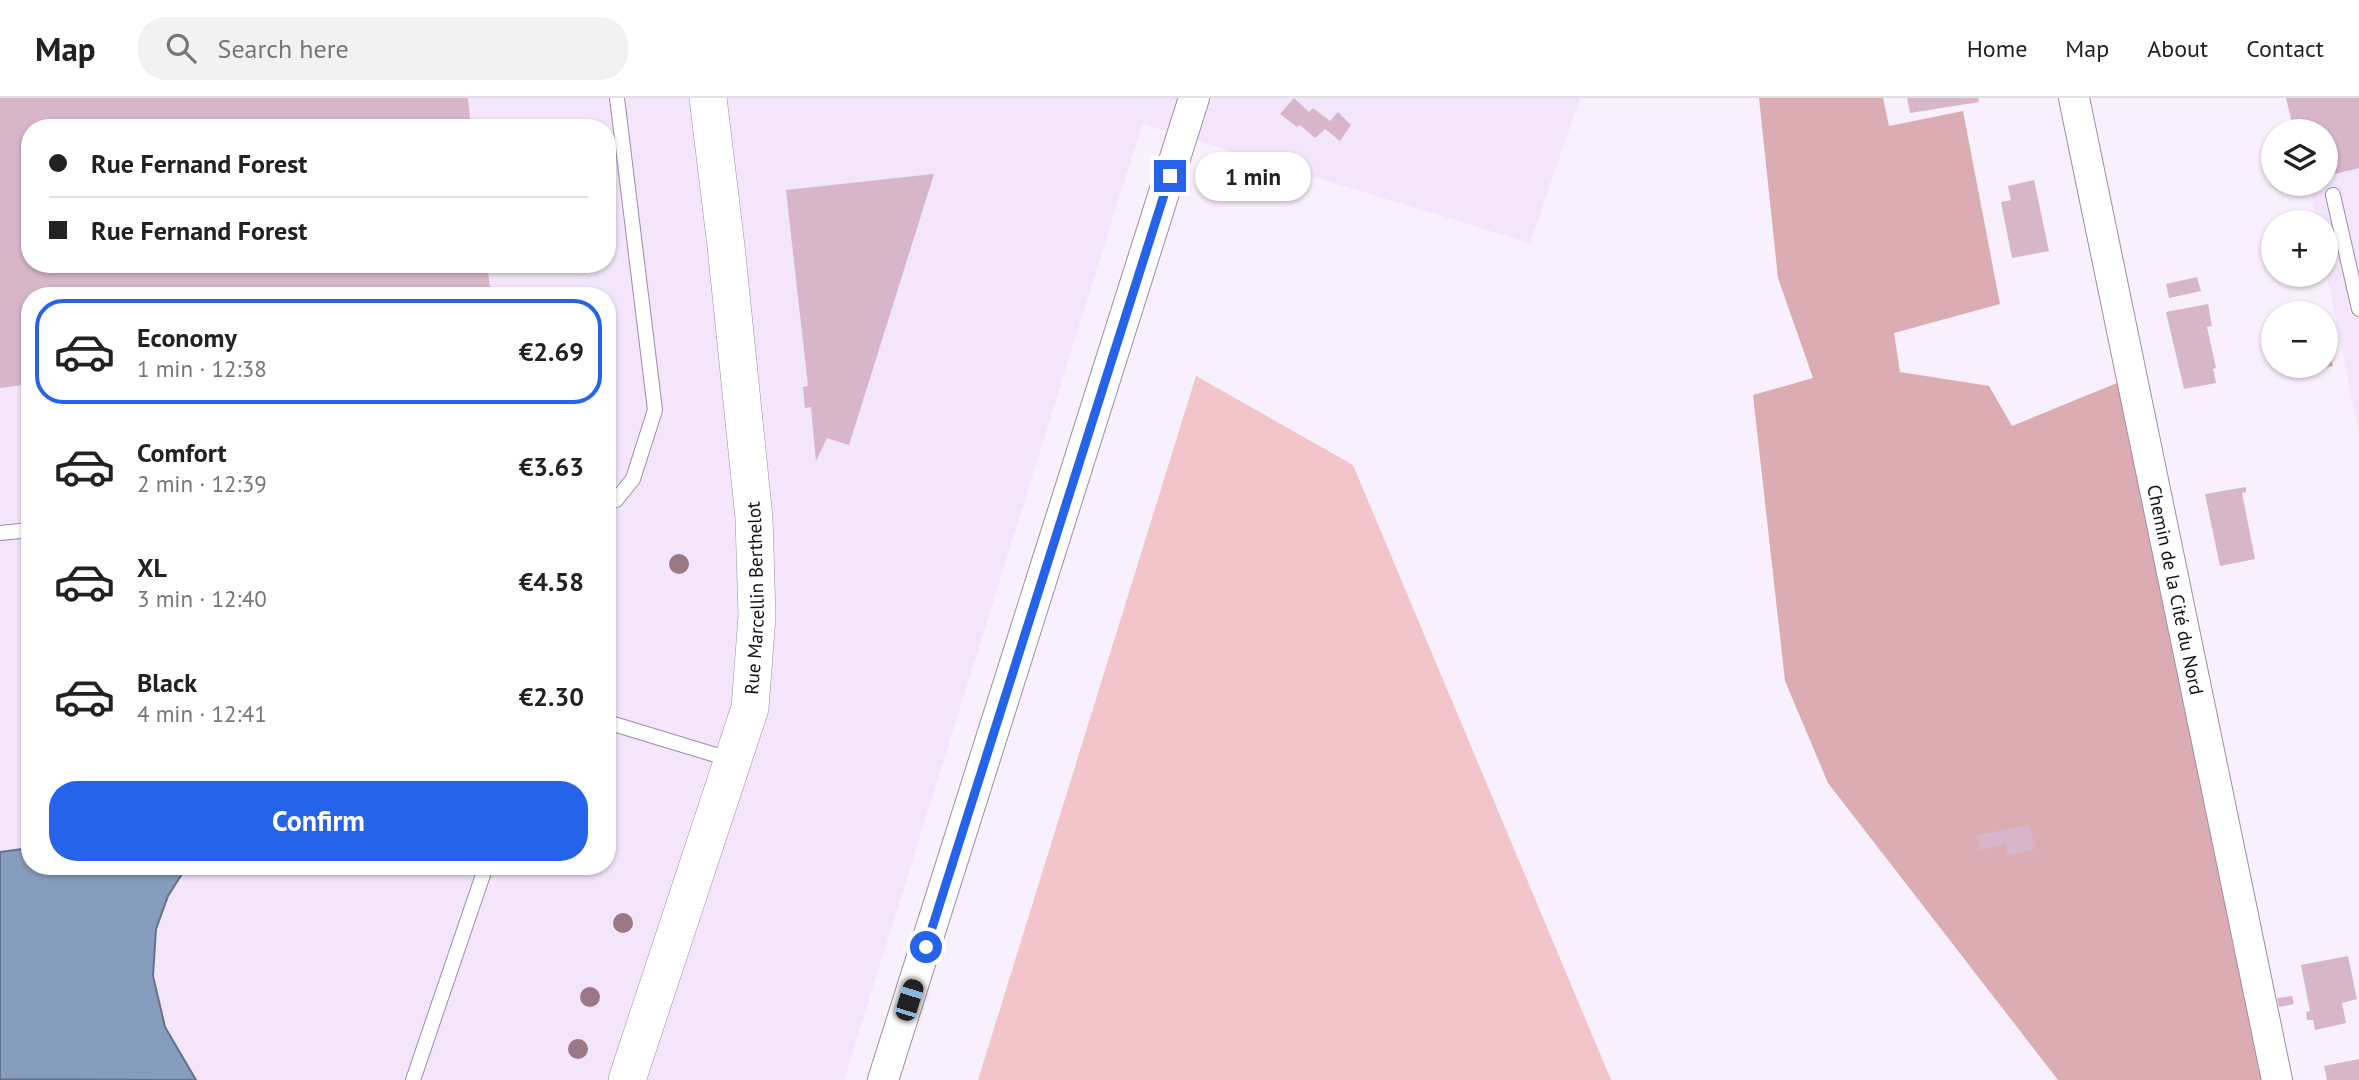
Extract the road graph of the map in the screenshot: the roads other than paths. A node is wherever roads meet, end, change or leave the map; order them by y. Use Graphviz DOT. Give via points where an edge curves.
graph roads {
  1 [pos="617,98"];
  2 [pos="708,98"];
  3 [pos="1194,98"];
  4 [pos="2074,98"];
  5 [pos="2333,196"];
  6 [pos="2359,309"];
  7 [pos="616,500"];
  8 [pos="21,531"];
  9 [pos="0,533"];
  10 [pos="616,725"];
  11 [pos="732,760"];
  12 [pos="483,875"];
  13 [pos="413,1080"];
  14 [pos="627,1080"];
  15 [pos="883,1080"];
  16 [pos="2277,1080"];
  1 -- 7 [label="lane" via="655,410 633,479"];
  2 -- 11 [label="street, Rue Marcellin Berthelot" via="751,491 758,616 750,708"];
  3 -- 15 [label="street"];
  4 -- 16 [label="street, Chemin de la Cité du Nord"];
  5 -- 6 [label="lane"];
  8 -- 9 [label="lane"];
  10 -- 11 [label="lane"];
  11 -- 14 [label="street, Rue Marcellin Berthelot"];
  12 -- 13 [label="lane"];
}
